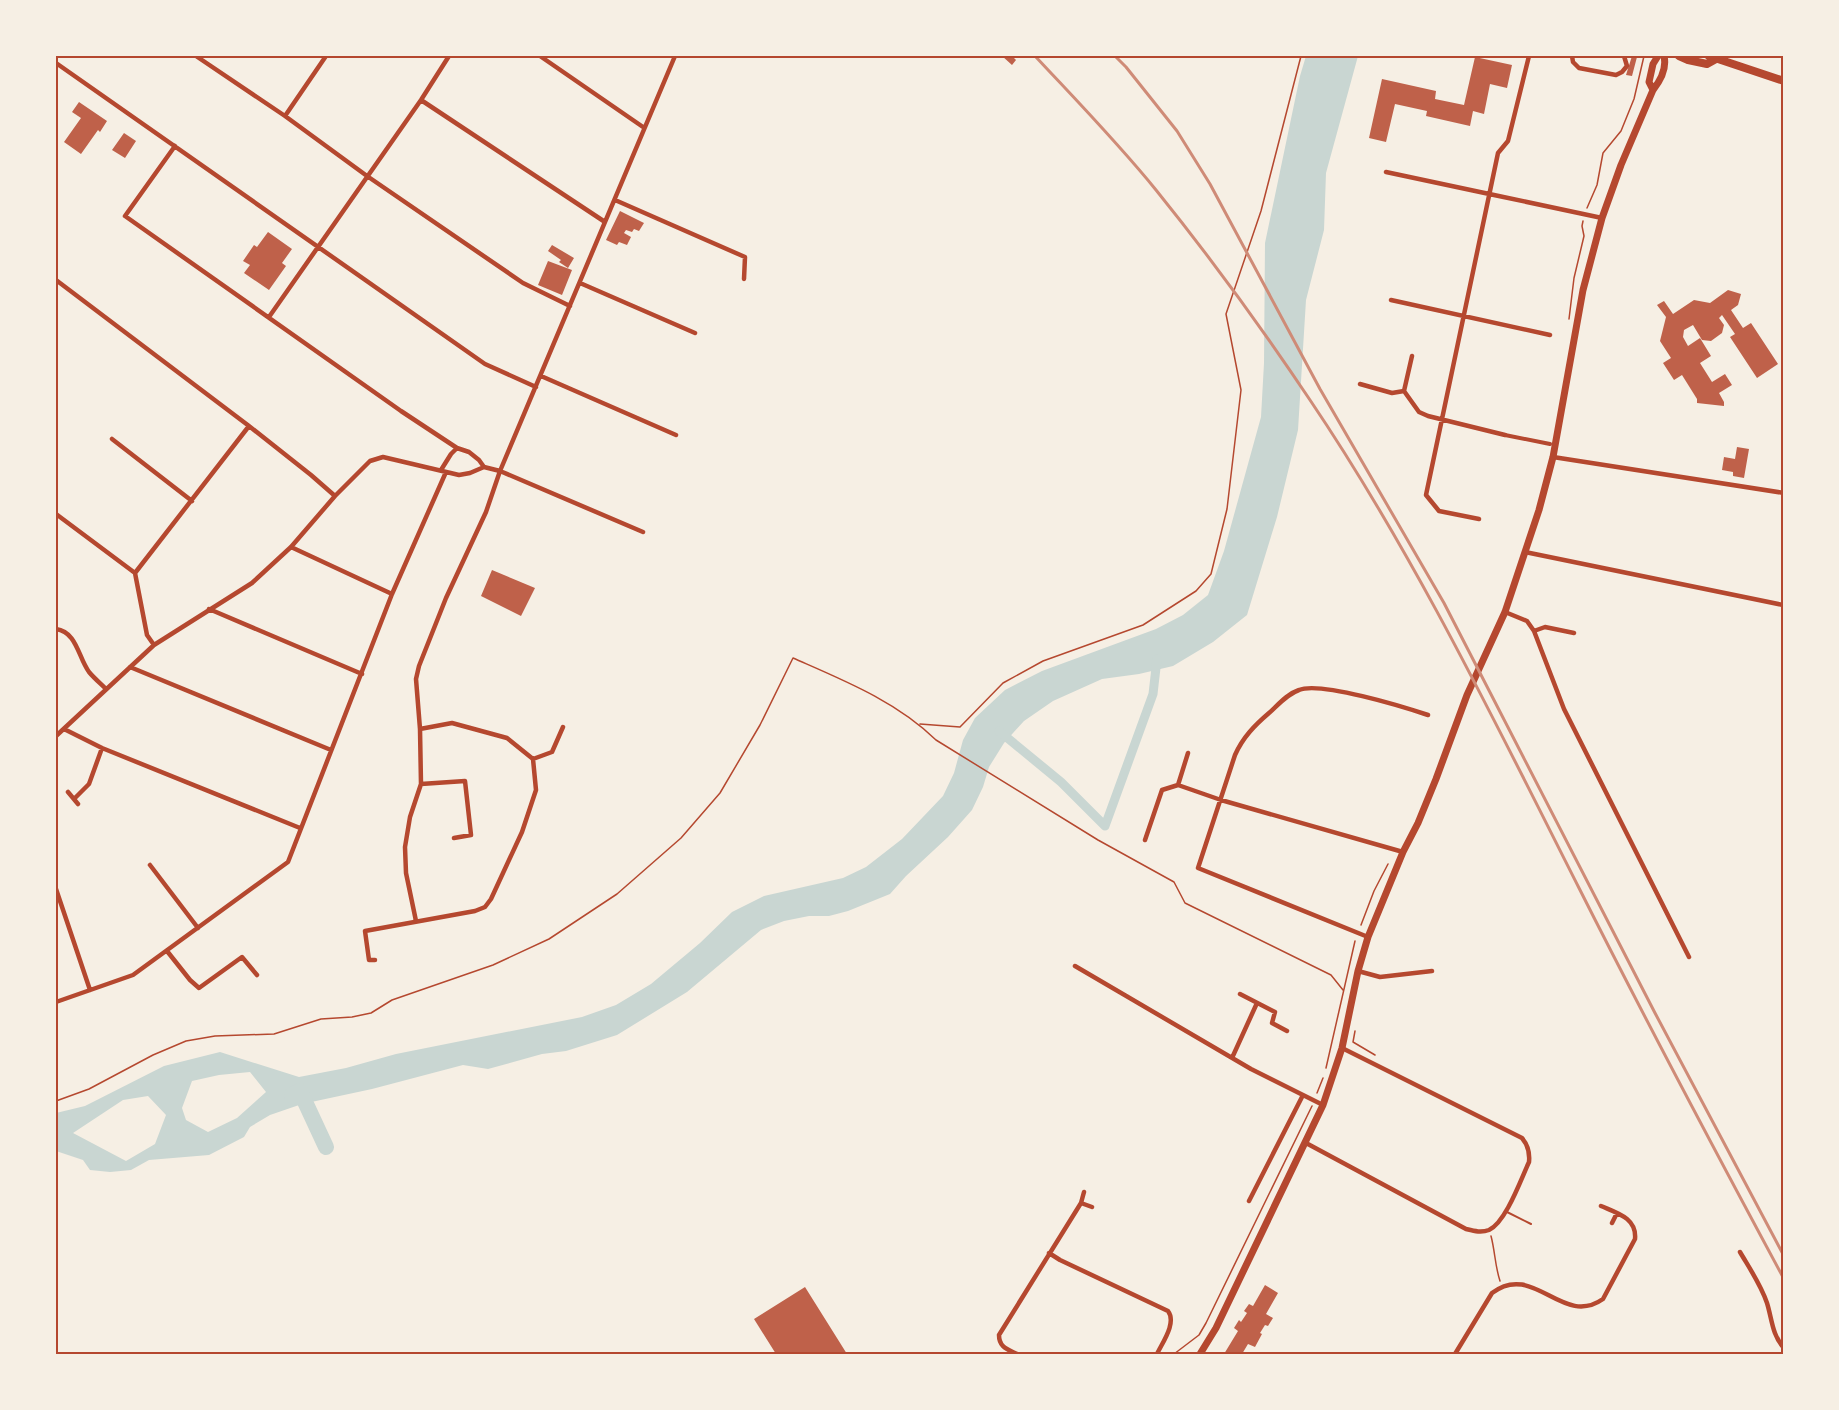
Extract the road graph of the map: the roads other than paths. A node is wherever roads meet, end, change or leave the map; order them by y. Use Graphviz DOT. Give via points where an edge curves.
graph roads {
  1 [pos="196,56"];
  2 [pos="326,56"];
  3 [pos="449,56"];
  4 [pos="540,56"];
  5 [pos="675,56"];
  6 [pos="1529,56"];
  7 [pos="1572,56"];
  8 [pos="1624,56"];
  9 [pos="1658,56"];
  10 [pos="1665,56"];
  11 [pos="1679,56"];
  12 [pos="1714,57"];
  13 [pos="56,63"];
  14 [pos="1784,81"];
  15 [pos="1653,90"];
  16 [pos="421,100"];
  17 [pos="285,116"];
  18 [pos="643,127"];
  19 [pos="175,146"];
  20 [pos="1386,172"];
  21 [pos="367,176"];
  22 [pos="1490,195"];
  23 [pos="615,200"];
  24 [pos="1602,218"];
  25 [pos="604,222"];
  26 [pos="318,246"];
  27 [pos="744,279"];
  28 [pos="56,280"];
  29 [pos="580,283"];
  30 [pos="1391,300"];
  31 [pos="570,306"];
  32 [pos="1464,315"];
  33 [pos="269,317"];
  34 [pos="695,333"];
  35 [pos="1550,335"];
  36 [pos="1413,356"];
  37 [pos="541,376"];
  38 [pos="1360,384"];
  39 [pos="536,387"];
  40 [pos="1404,391"];
  41 [pos="1441,420"];
  42 [pos="249,426"];
  43 [pos="676,435"];
  44 [pos="1505,435"];
  45 [pos="112,439"];
  46 [pos="1550,444"];
  47 [pos="457,448"];
  48 [pos="1553,457"];
  49 [pos="484,467"];
  50 [pos="444,471"];
  51 [pos="500,471"];
  52 [pos="1784,493"];
  53 [pos="335,496"];
  54 [pos="192,501"];
  55 [pos="56,514"];
  56 [pos="1479,519"];
  57 [pos="643,532"];
  58 [pos="291,547"];
  59 [pos="1525,552"];
  60 [pos="135,573"];
  61 [pos="392,594"];
  62 [pos="1784,605"];
  63 [pos="209,609"];
  64 [pos="1505,612"];
  65 [pos="56,629"];
  66 [pos="1534,631"];
  67 [pos="1574,633"];
  68 [pos="154,645"];
  69 [pos="130,667"];
  70 [pos="362,674"];
  71 [pos="106,689"];
  72 [pos="1428,715"];
  73 [pos="563,727"];
  74 [pos="64,729"];
  75 [pos="420,729"];
  76 [pos="56,736"];
  77 [pos="102,748"];
  78 [pos="331,750"];
  79 [pos="1188,753"];
  80 [pos="533,759"];
  81 [pos="421,784"];
  82 [pos="1178,785"];
  83 [pos="68,792"];
  84 [pos="74,799"];
  85 [pos="1221,800"];
  86 [pos="78,804"];
  87 [pos="300,828"];
  88 [pos="454,838"];
  89 [pos="1145,840"];
  90 [pos="1403,852"];
  91 [pos="150,865"];
  92 [pos="56,889"];
  93 [pos="416,921"];
  94 [pos="198,928"];
  95 [pos="1368,937"];
  96 [pos="167,951"];
  97 [pos="1689,957"];
  98 [pos="375,960"];
  99 [pos="1074,966"];
  100 [pos="1358,971"];
  101 [pos="1432,971"];
  102 [pos="257,975"];
  103 [pos="90,990"];
  104 [pos="1240,994"];
  105 [pos="56,1002"];
  106 [pos="1257,1003"];
  107 [pos="1287,1031"];
  108 [pos="1342,1048"];
  109 [pos="1232,1058"];
  110 [pos="1304,1095"];
  111 [pos="1323,1105"];
  112 [pos="1306,1143"];
  113 [pos="1084,1192"];
  114 [pos="1249,1201"];
  115 [pos="1081,1203"];
  116 [pos="1601,1206"];
  117 [pos="1092,1207"];
  118 [pos="1505,1211"];
  119 [pos="1617,1212"];
  120 [pos="1612,1223"];
  121 [pos="1531,1224"];
  122 [pos="1740,1252"];
  123 [pos="1049,1253"];
  124 [pos="1784,1348"];
  125 [pos="1017,1354"];
  126 [pos="1157,1354"];
  127 [pos="1200,1354"];
  128 [pos="1455,1354"];
  1 -- 17 [label="street"];
  2 -- 17 [label="street"];
  3 -- 16 [label="street"];
  4 -- 18 [label="street"];
  5 -- 18 [label="street"];
  6 -- 22 [label="street" via="1508,141 1498,153"];
  7 -- 8 [label="street" via="1579,68 1616,75 1626,66"];
  9 -- 15 [label="main road" via="1648,82"];
  10 -- 15 [label="main road" via="1661,79"];
  11 -- 12 [label="main road" via="1707,64"];
  12 -- 14 [label="main road"];
  13 -- 19 [label="street"];
  15 -- 24 [label="main road"];
  16 -- 21 [label="street"];
  16 -- 25 [label="street"];
  17 -- 21 [label="street"];
  18 -- 23 [label="street"];
  19 -- 26 [label="street"];
  19 -- 33 [label="street" via="125,216"];
  20 -- 22 [label="street"];
  21 -- 26 [label="street"];
  21 -- 31 [label="street" via="523,283"];
  22 -- 24 [label="street"];
  22 -- 32 [label="street"];
  23 -- 25 [label="street"];
  23 -- 27 [label="street" via="745,257"];
  24 -- 48 [label="main road" via="1583,290"];
  25 -- 29 [label="street"];
  26 -- 33 [label="street"];
  26 -- 39 [label="street" via="485,364"];
  28 -- 42 [label="street"];
  29 -- 31 [label="street"];
  29 -- 34 [label="street"];
  30 -- 32 [label="street"];
  31 -- 37 [label="street"];
  32 -- 35 [label="street"];
  32 -- 41 [label="street"];
  33 -- 47 [label="street"];
  36 -- 40 [label="street"];
  37 -- 39 [label="street"];
  37 -- 43 [label="street"];
  38 -- 40 [label="street" via="1392,393"];
  39 -- 51 [label="street"];
  40 -- 41 [label="street" via="1419,412"];
  41 -- 44 [label="street"];
  41 -- 56 [label="street" via="1426,495 1439,511"];
  42 -- 53 [label="street"];
  42 -- 54 [label="street"];
  44 -- 46 [label="street"];
  45 -- 54 [label="street"];
  47 -- 49 [label="street" via="469,452"];
  47 -- 50 [label="street"];
  48 -- 52 [label="street"];
  48 -- 59 [label="main road"];
  49 -- 50 [label="street" via="459,475"];
  49 -- 51 [label="street"];
  50 -- 53 [label="street" via="378,458 364,465"];
  50 -- 61 [label="street"];
  51 -- 57 [label="street"];
  51 -- 75 [label="street" via="419,666 416,679"];
  53 -- 58 [label="street"];
  54 -- 60 [label="street"];
  55 -- 60 [label="street"];
  58 -- 61 [label="street"];
  58 -- 63 [label="street" via="252,583"];
  59 -- 62 [label="street"];
  59 -- 64 [label="main road"];
  60 -- 68 [label="street" via="145,629"];
  61 -- 70 [label="street"];
  63 -- 68 [label="street"];
  63 -- 70 [label="street"];
  64 -- 66 [label="street" via="1527,621"];
  64 -- 90 [label="main road"];
  65 -- 71 [label="street" via="76,642 88,671"];
  66 -- 67 [label="street" via="1545,627"];
  66 -- 97 [label="street" via="1564,709"];
  68 -- 69 [label="street"];
  69 -- 71 [label="street"];
  69 -- 78 [label="street"];
  70 -- 78 [label="street"];
  71 -- 74 [label="street"];
  72 -- 85 [label="street" via="1314,687 1299,690 1242,739"];
  73 -- 80 [label="street" via="552,752"];
  74 -- 76 [label="street"];
  74 -- 77 [label="street"];
  75 -- 80 [label="street" via="452,723 507,738"];
  75 -- 81 [label="street"];
  77 -- 84 [label="street" via="89,784"];
  77 -- 87 [label="street"];
  78 -- 87 [label="street"];
  79 -- 82 [label="street"];
  80 -- 93 [label="street" via="536,790 522,832 491,899 475,911"];
  81 -- 88 [label="street" via="465,781 471,835"];
  81 -- 93 [label="street" via="405,847"];
  82 -- 85 [label="street"];
  82 -- 89 [label="street" via="1162,790"];
  83 -- 84 [label="street"];
  84 -- 86 [label="street"];
  85 -- 90 [label="street"];
  85 -- 95 [label="street" via="1198,868"];
  87 -- 94 [label="street" via="288,862"];
  90 -- 95 [label="main road"];
  91 -- 94 [label="street"];
  92 -- 103 [label="street"];
  93 -- 98 [label="street" via="365,931 369,960"];
  94 -- 96 [label="street"];
  95 -- 100 [label="main road"];
  96 -- 102 [label="street" via="199,988 242,957"];
  96 -- 103 [label="street" via="133,975"];
  99 -- 109 [label="street"];
  100 -- 101 [label="street" via="1380,977"];
  100 -- 108 [label="main road"];
  103 -- 105 [label="street"];
  104 -- 106 [label="street"];
  106 -- 107 [label="street" via="1275,1012 1272,1023"];
  106 -- 109 [label="street"];
  108 -- 111 [label="main road"];
  108 -- 118 [label="street" via="1522,1138 1530,1153 1529,1162"];
  109 -- 110 [label="street"];
  110 -- 111 [label="street"];
  110 -- 114 [label="street"];
  111 -- 112 [label="main road"];
  112 -- 118 [label="street" via="1466,1229 1490,1229"];
  112 -- 127 [label="main road"];
  113 -- 115 [label="street"];
  115 -- 117 [label="street"];
  115 -- 123 [label="street"];
  116 -- 119 [label="street"];
  118 -- 121 [label="lane"];
  119 -- 120 [label="street"];
  119 -- 128 [label="street" via="1633,1224 1635,1239 1603,1299 1595,1305 1577,1308 1523,1284 1502,1286 1492,1293"];
  122 -- 124 [label="street" via="1760,1287 1772,1329"];
  123 -- 125 [label="street" via="999,1335 1003,1347"];
  123 -- 126 [label="street" via="1168,1311 1172,1322"];
}
